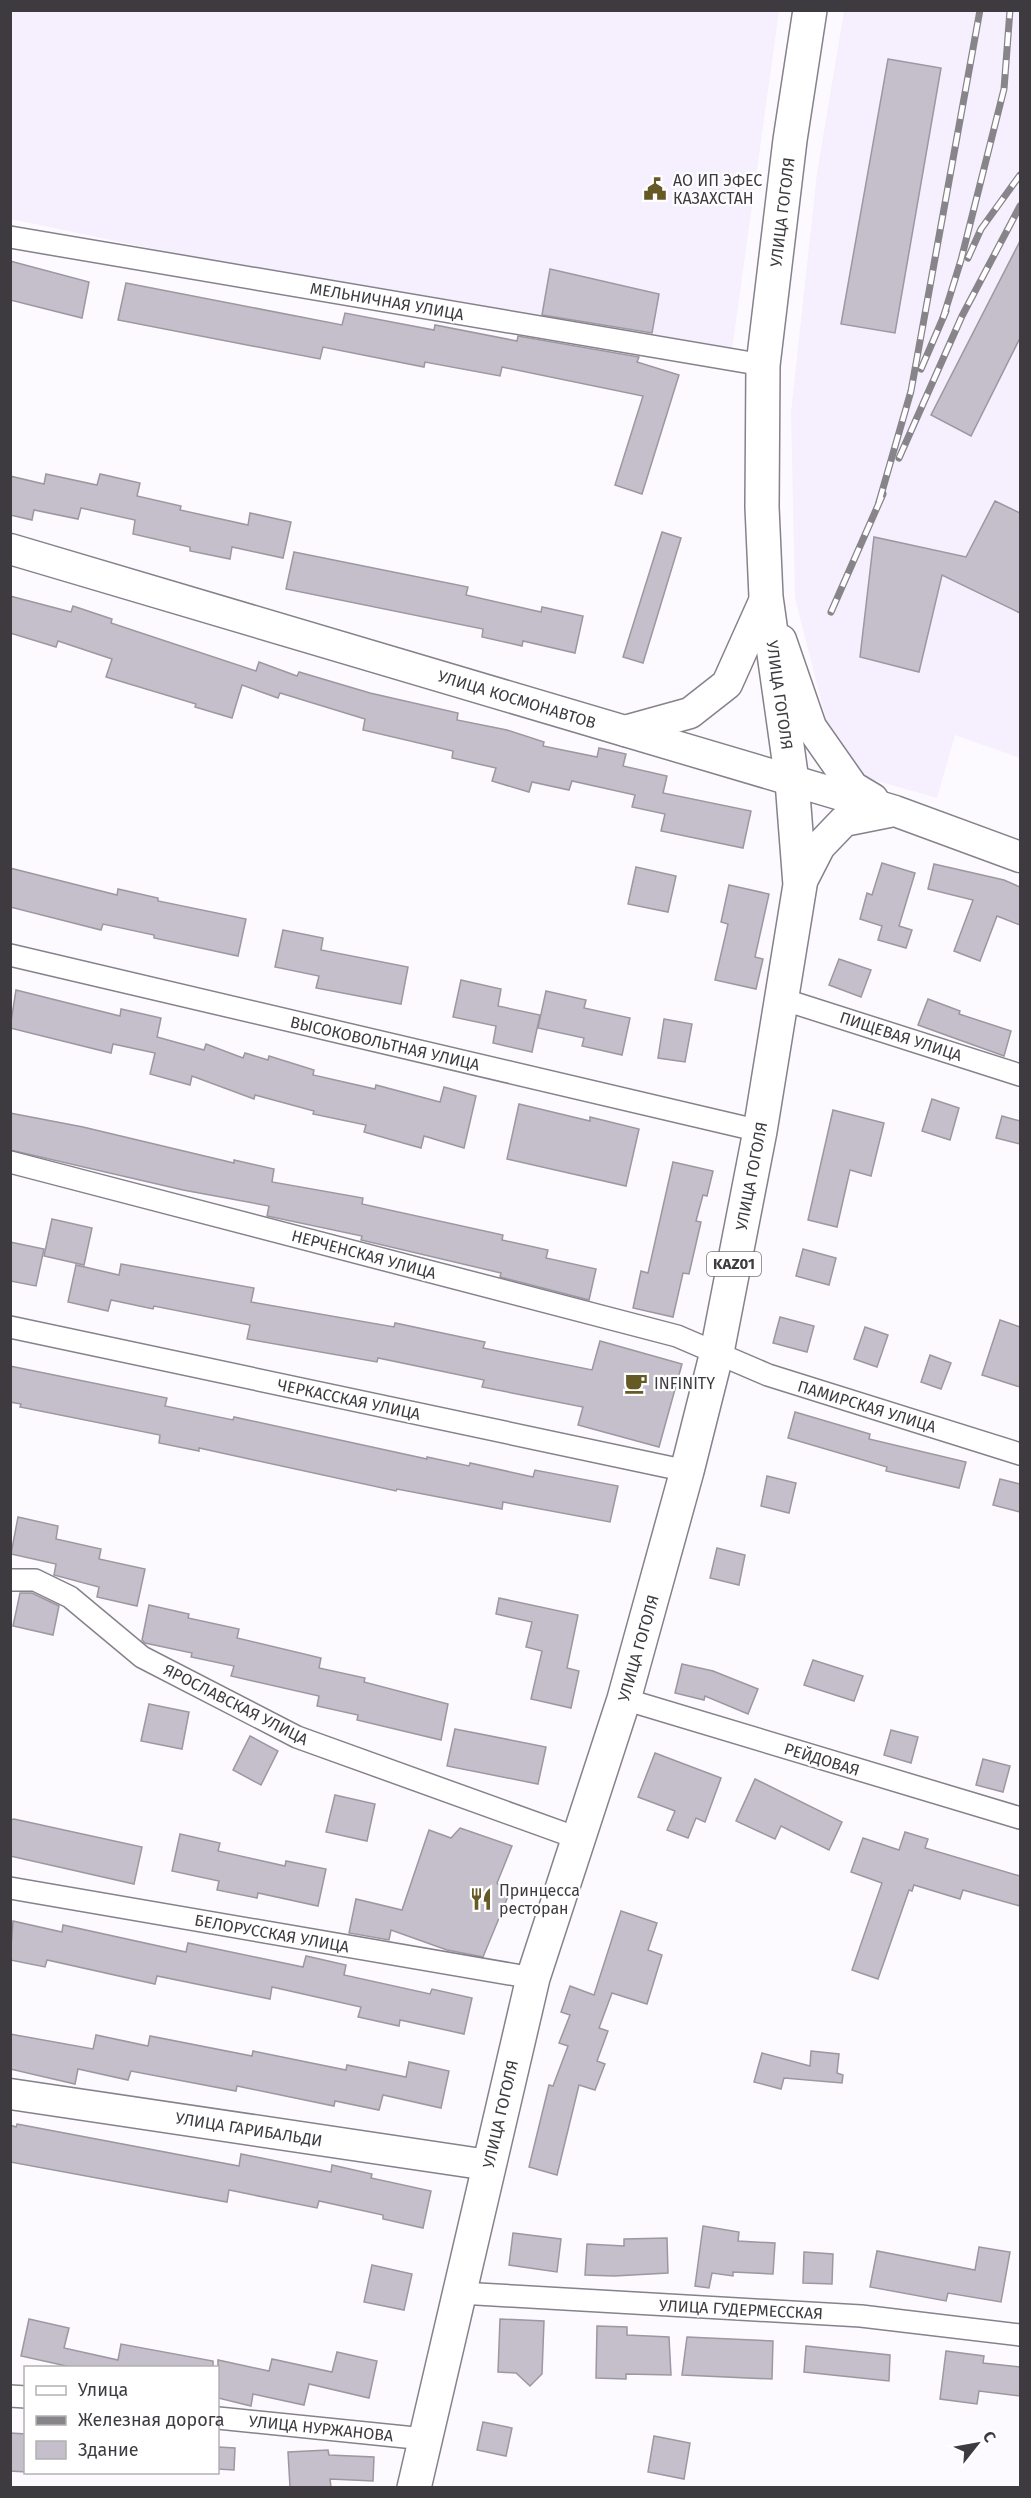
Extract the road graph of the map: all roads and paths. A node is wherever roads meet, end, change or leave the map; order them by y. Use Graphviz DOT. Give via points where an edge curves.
graph roads {
  1 [pos="810,10"];
  2 [pos="10,237"];
  3 [pos="763,365"];
  4 [pos="10,549"];
  5 [pos="766,597"];
  6 [pos="624,731"];
  7 [pos="792,781"];
  8 [pos="895,811"];
  9 [pos="1020,857"];
  10 [pos="801,885"];
  11 [pos="10,955"];
  12 [pos="782,999"];
  13 [pos="1020,1075"];
  14 [pos="760,1131"];
  15 [pos="10,1162"];
  16 [pos="10,1327"];
  17 [pos="717,1352"];
  18 [pos="1020,1454"];
  19 [pos="687,1471"];
  20 [pos="10,1580"];
  21 [pos="624,1699"];
  22 [pos="1020,1818"];
  23 [pos="580,1839"];
  24 [pos="10,1888"];
  25 [pos="533,1978"];
  26 [pos="10,2094"];
  27 [pos="488,2165"];
  28 [pos="460,2293"];
  29 [pos="1020,2335"];
  30 [pos="219,2418"];
  31 [pos="425,2439"];
  32 [pos="414,2487"];
  1 -- 3 [label="highway, УЛИЦА ГОГОЛЯ / KАZ01"];
  2 -- 3 [label="street, МЕЛЬНИЧНАЯ УЛИЦА"];
  3 -- 5 [label="highway, УЛИЦА ГОГОЛЯ / KАZ01"];
  4 -- 6 [label="street, УЛИЦА КОСМОНАВТОВ"];
  5 -- 6 [label="street" via="727,684 690,713"];
  5 -- 7 [label="highway, УЛИЦА ГОГОЛЯ / KАZ01"];
  5 -- 8 [label="street" via="811,727 853,787"];
  6 -- 7 [label="street, УЛИЦА КОСМОНАВТОВ"];
  7 -- 8 [label="street, УЛИЦА КОСМОНАВТОВ"];
  7 -- 10 [label="highway, УЛИЦА ГОГОЛЯ / KАZ01"];
  8 -- 9 [label="street, УЛИЦА КОСМОНАВТОВ"];
  8 -- 10 [label="street" via="844,821 820,846"];
  10 -- 12 [label="highway, УЛИЦА ГОГОЛЯ / KАZ01"];
  11 -- 14 [label="street, ВЫСОКОВОЛЬТНАЯ УЛИЦА"];
  12 -- 13 [label="street, ПИЩЕВАЯ УЛИЦА"];
  12 -- 14 [label="highway, УЛИЦА ГОГОЛЯ / KАZ01"];
  14 -- 17 [label="highway, УЛИЦА ГОГОЛЯ / KАZ01"];
  15 -- 17 [label="street, НЕРЧЕНСКАЯ УЛИЦА" via="677,1336"];
  16 -- 19 [label="street, ЧЕРКАССКАЯ УЛИЦА"];
  17 -- 18 [label="street, ПАМИРСКАЯ УЛИЦА" via="768,1375"];
  17 -- 19 [label="highway, УЛИЦА ГОГОЛЯ / KАZ01"];
  19 -- 21 [label="highway, УЛИЦА ГОГОЛЯ / KАZ01"];
  20 -- 23 [label="street, ЯРОСЛАВСКАЯ УЛИЦА" via="35,1580 70,1597 142,1657 297,1737"];
  21 -- 22 [label="street, РЕЙДОВАЯ"];
  21 -- 23 [label="highway, УЛИЦА ГОГОЛЯ / KАZ01"];
  23 -- 25 [label="highway, УЛИЦА ГОГОЛЯ / KАZ01"];
  24 -- 25 [label="street, БЕЛОРУССКАЯ УЛИЦА"];
  25 -- 27 [label="highway, УЛИЦА ГОГОЛЯ / KАZ01"];
  26 -- 27 [label="street, УЛИЦА ГАРИБАЛЬДИ"];
  27 -- 28 [label="highway, УЛИЦА ГОГОЛЯ / KАZ01"];
  28 -- 29 [label="street, УЛИЦА ГУДЕРМЕССКАЯ" via="861,2316"];
  28 -- 31 [label="highway, УЛИЦА ГОГОЛЯ / KАZ01"];
  30 -- 31 [label="street, УЛИЦА НУРЖАНОВА"];
  31 -- 32 [label="highway, УЛИЦА ГОГОЛЯ / KАZ01"];
}
